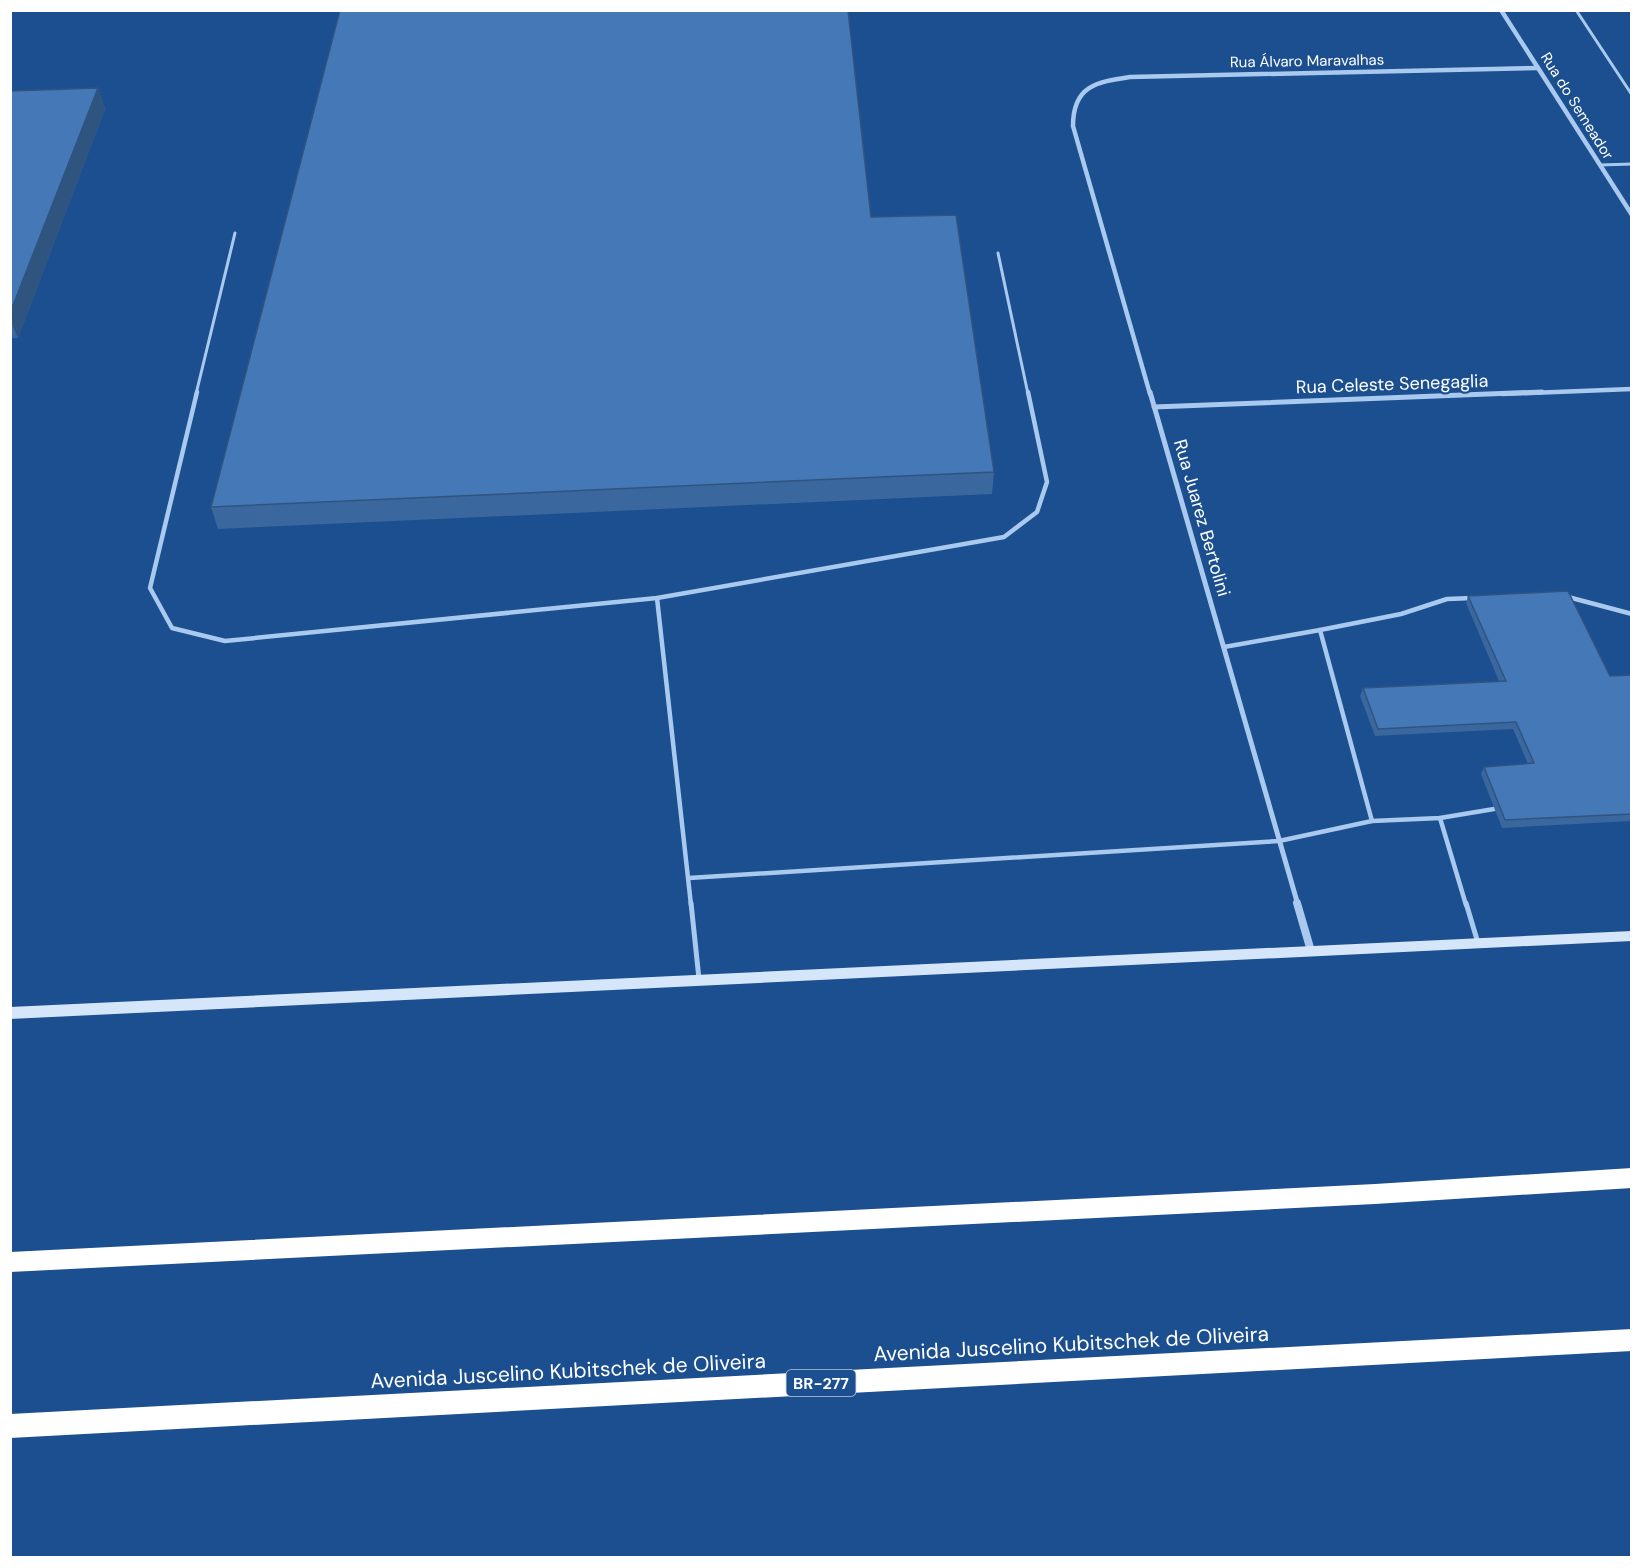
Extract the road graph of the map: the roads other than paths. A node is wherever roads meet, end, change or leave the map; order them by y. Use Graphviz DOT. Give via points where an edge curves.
graph roads {
  1 [pos="1501,10"];
  2 [pos="1576,10"];
  3 [pos="1538,68"];
  4 [pos="1080,94"];
  5 [pos="1632,94"];
  6 [pos="1632,164"];
  7 [pos="1600,165"];
  8 [pos="1624,204"];
  9 [pos="1632,204"];
  10 [pos="1632,215"];
  11 [pos="235,233"];
  12 [pos="998,253"];
  13 [pos="1632,389"];
  14 [pos="1154,407"];
  15 [pos="1559,595"];
  16 [pos="657,598"];
  17 [pos="1481,598"];
  18 [pos="1632,614"];
  19 [pos="1320,630"];
  20 [pos="1224,647"];
  21 [pos="1494,809"];
  22 [pos="1440,818"];
  23 [pos="1372,821"];
  24 [pos="1279,841"];
  25 [pos="689,879"];
  26 [pos="1632,936"];
  27 [pos="1478,944"];
  28 [pos="1311,951"];
  29 [pos="699,979"];
  30 [pos="10,1013"];
  31 [pos="1632,1178"];
  32 [pos="10,1262"];
  33 [pos="1632,1340"];
  34 [pos="10,1426"];
  1 -- 3 [label="street, Rua do Semeador"];
  2 -- 5 [label="lane"];
  3 -- 4 [label="street, Rua Álvaro Maravalhas" via="1130,77 1111,80"];
  3 -- 7 [label="street, Rua do Semeador"];
  4 -- 14 [label="street, Rua Juarez Bertolini" via="1073,104 1073,126"];
  6 -- 7 [label="lane"];
  7 -- 8 [label="street, Rua do Semeador"];
  8 -- 9 [label="street"];
  8 -- 10 [label="street, Rua do Semeador"];
  11 -- 16 [label="lane" via="150,588 172,628 225,641"];
  12 -- 16 [label="lane" via="1047,482 1037,512 1004,537"];
  13 -- 14 [label="street, Rua Celeste Senegaglia"];
  14 -- 20 [label="street, Rua Juarez Bertolini"];
  15 -- 18 [label="lane"];
  16 -- 25 [label="lane"];
  17 -- 19 [label="lane" via="1448,599 1401,614"];
  19 -- 20 [label="lane"];
  19 -- 23 [label="lane"];
  20 -- 24 [label="street, Rua Juarez Bertolini"];
  21 -- 22 [label="lane"];
  22 -- 23 [label="lane"];
  22 -- 27 [label="lane"];
  23 -- 24 [label="lane"];
  24 -- 25 [label="lane"];
  24 -- 28 [label="street, Rua Juarez Bertolini"];
  25 -- 29 [label="lane"];
  26 -- 27 [label="main road"];
  27 -- 28 [label="main road"];
  28 -- 29 [label="main road"];
  29 -- 30 [label="main road"];
  31 -- 32 [label="highway"];
  33 -- 34 [label="highway, Avenida Juscelino Kubitschek de Oliveira / BR-277"];
}
